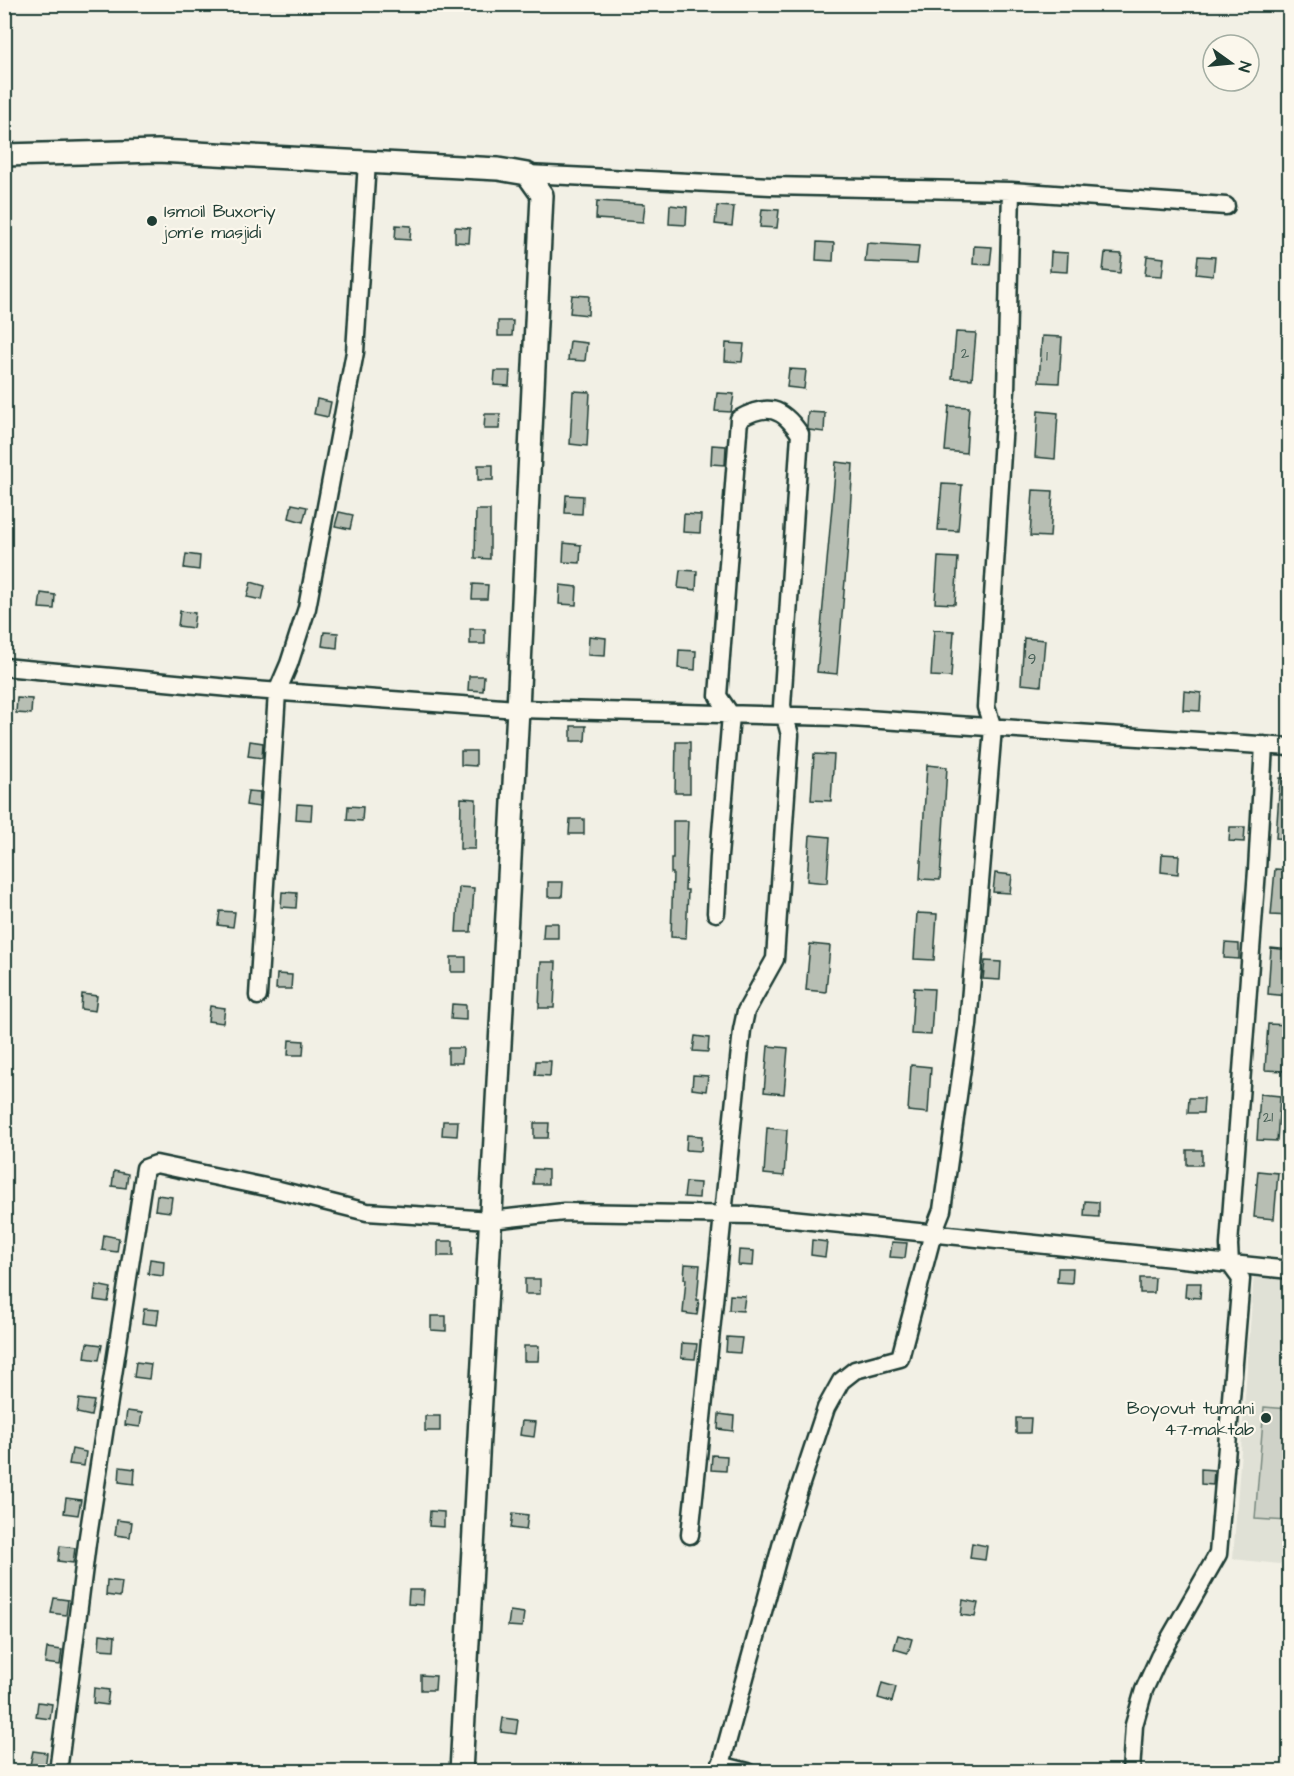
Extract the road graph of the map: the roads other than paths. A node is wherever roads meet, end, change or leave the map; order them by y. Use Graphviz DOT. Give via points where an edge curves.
graph roads {
  1 [pos="4,155"];
  2 [pos="367,162"];
  3 [pos="527,174"];
  4 [pos="1011,191"];
  5 [pos="1226,206"];
  6 [pos="4,667"];
  7 [pos="278,692"];
  8 [pos="518,709"];
  9 [pos="731,715"];
  10 [pos="786,716"];
  11 [pos="993,728"];
  12 [pos="1264,745"];
  13 [pos="1290,747"];
  14 [pos="716,913"];
  15 [pos="258,996"];
  16 [pos="724,1215"];
  17 [pos="491,1220"];
  18 [pos="933,1233"];
  19 [pos="1230,1264"];
  20 [pos="1290,1270"];
  21 [pos="690,1535"];
  22 [pos="719,1768"];
  23 [pos="58,1772"];
  24 [pos="460,1772"];
  25 [pos="748,1772"];
  26 [pos="1131,1772"];
  1 -- 2 [label="main road" via="158,151"];
  2 -- 3 [label="main road"];
  2 -- 7 [label="street" via="355,352 307,608"];
  3 -- 4 [label="street" via="771,186"];
  3 -- 8 [label="main road" via="542,195"];
  4 -- 5 [label="street"];
  4 -- 11 [label="street" via="1006,390 986,707"];
  6 -- 7 [label="street"];
  7 -- 8 [label="street"];
  7 -- 15 [label="street"];
  8 -- 9 [label="street"];
  8 -- 17 [label="main road"];
  9 -- 10 [label="street"];
  9 -- 10 [label="street" via="717,696 739,418 753,410 772,409 790,419 800,434 782,706"];
  9 -- 14 [label="street"];
  10 -- 11 [label="street"];
  10 -- 16 [label="street" via="790,735 775,959 746,1011 741,1030"];
  11 -- 12 [label="street"];
  11 -- 18 [label="street" via="968,1025 942,1210"];
  12 -- 13 [label="street"];
  12 -- 19 [label="street"];
  16 -- 17 [label="street" via="564,1212"];
  16 -- 18 [label="street"];
  16 -- 21 [label="street"];
  17 -- 23 [label="street" via="367,1212 156,1164 145,1168 87,1543"];
  17 -- 24 [label="main road"];
  18 -- 19 [label="street"];
  18 -- 22 [label="street" via="900,1358 855,1370 841,1381 826,1408 784,1534"];
  19 -- 20 [label="street"];
  19 -- 26 [label="street" via="1241,1279 1218,1554 1144,1690 1134,1725"];
  22 -- 25 [label="street"];
}
